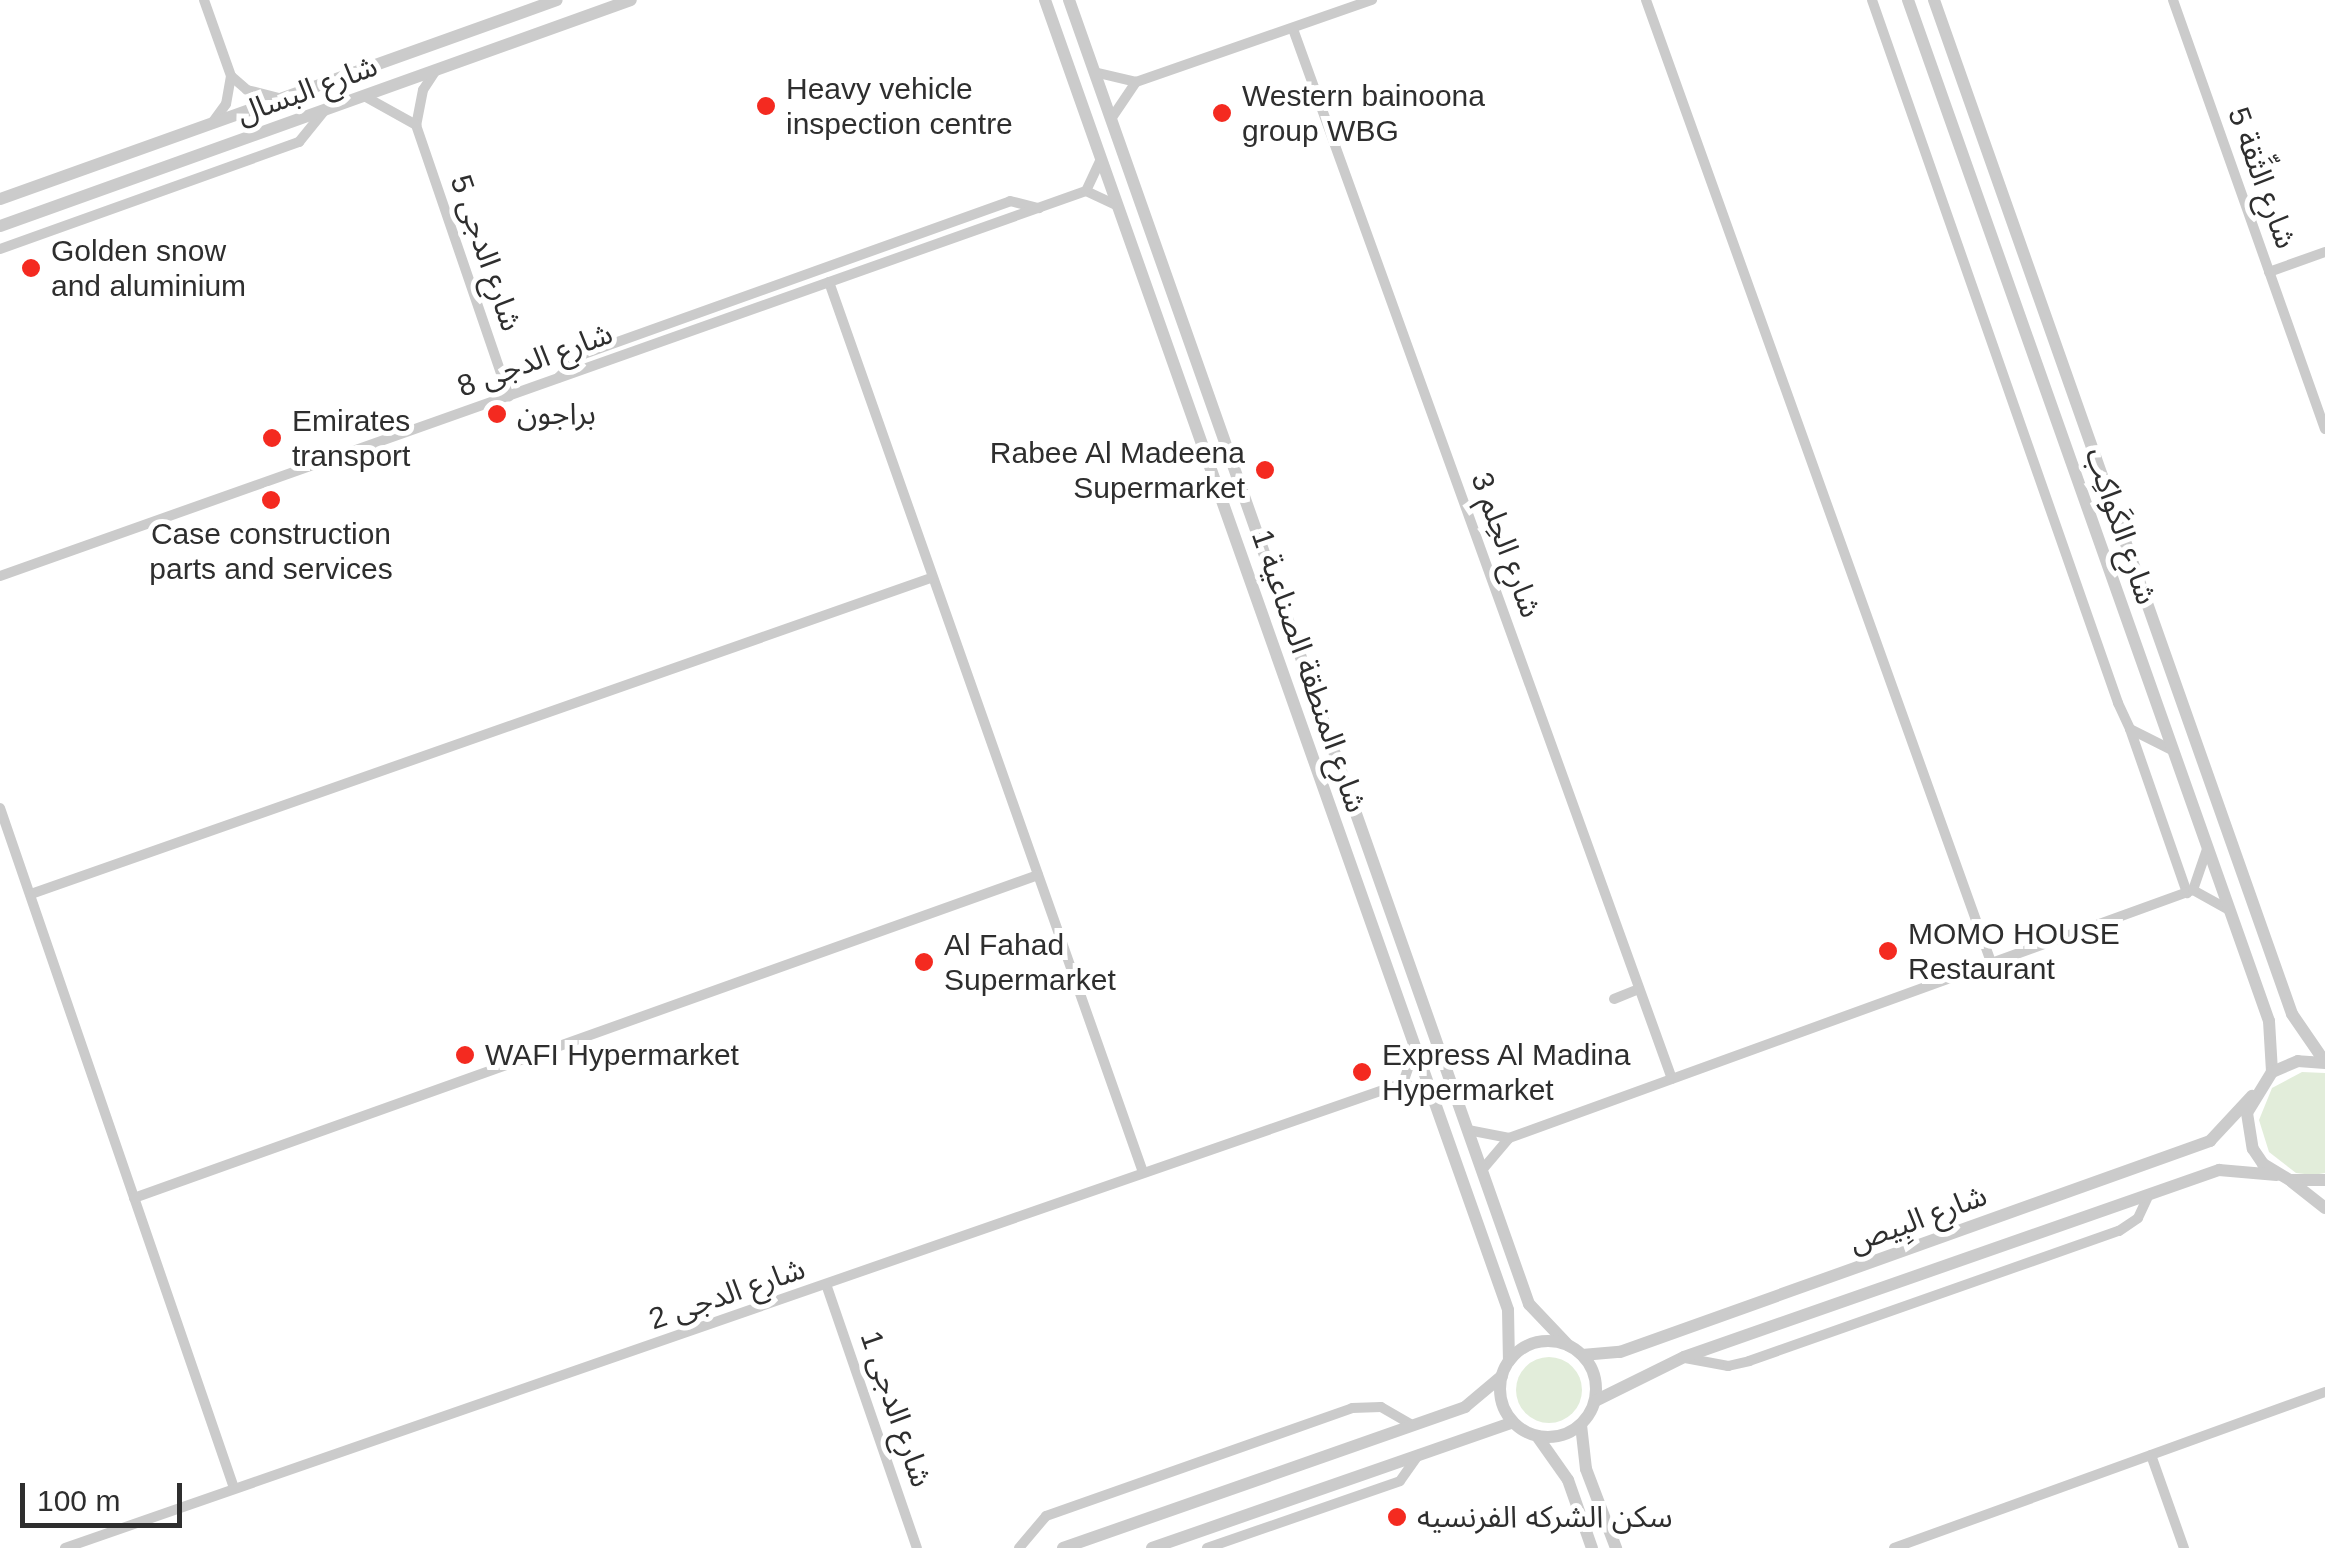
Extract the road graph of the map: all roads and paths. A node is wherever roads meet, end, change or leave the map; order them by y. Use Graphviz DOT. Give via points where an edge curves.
graph roads {
  1 [pos="204,0"];
  2 [pos="558,0"];
  3 [pos="630,0"];
  4 [pos="1045,0"];
  5 [pos="1069,0"];
  6 [pos="1372,0"];
  7 [pos="1646,0"];
  8 [pos="1872,0"];
  9 [pos="1880,0"];
  10 [pos="1908,0"];
  11 [pos="1934,0"];
  12 [pos="2172,0"];
  13 [pos="1878,17"];
  14 [pos="1294,29"];
  15 [pos="436,70"];
  16 [pos="1094,72"];
  17 [pos="231,76"];
  18 [pos="1136,82"];
  19 [pos="364,96"];
  20 [pos="280,98"];
  21 [pos="325,110"];
  22 [pos="1111,118"];
  23 [pos="213,122"];
  24 [pos="416,126"];
  25 [pos="1101,158"];
  26 [pos="1086,192"];
  27 [pos="0,199"];
  28 [pos="1118,207"];
  29 [pos="1039,208"];
  30 [pos="0,226"];
  31 [pos="0,248"];
  32 [pos="2325,252"];
  33 [pos="2269,272"];
  34 [pos="829,282"];
  35 [pos="558,378"];
  36 [pos="509,396"];
  37 [pos="2325,429"];
  38 [pos="0,576"];
  39 [pos="931,578"];
  40 [pos="2130,728"];
  41 [pos="2174,751"];
  42 [pos="0,808"];
  43 [pos="2207,849"];
  44 [pos="1038,875"];
  45 [pos="2190,892"];
  46 [pos="30,894"];
  47 [pos="2230,910"];
  48 [pos="1992,965"];
  49 [pos="1639,989"];
  50 [pos="1614,999"];
  51 [pos="1414,1046"];
  52 [pos="2325,1062"];
  53 [pos="2272,1072"];
  54 [pos="1672,1079"];
  55 [pos="1403,1083"];
  56 [pos="1432,1095"];
  57 [pos="2252,1096"];
  58 [pos="1468,1130"];
  59 [pos="1509,1138"];
  60 [pos="1482,1170"];
  61 [pos="1143,1172"];
  62 [pos="2284,1178"];
  63 [pos="2325,1180"];
  64 [pos="2148,1194"];
  65 [pos="134,1198"];
  66 [pos="2325,1208"];
  67 [pos="828,1287"];
  68 [pos="1568,1345"];
  69 [pos="1582,1355"];
  70 [pos="1684,1358"];
  71 [pos="1509,1361"];
  72 [pos="1502,1376"];
  73 [pos="2325,1392"];
  74 [pos="1595,1402"];
  75 [pos="1513,1422"];
  76 [pos="1411,1424"];
  77 [pos="1581,1425"];
  78 [pos="1537,1436"];
  79 [pos="1418,1455"];
  80 [pos="2151,1455"];
  81 [pos="234,1488"];
  82 [pos="65,1548"];
  83 [pos="917,1548"];
  84 [pos="1019,1548"];
  85 [pos="1063,1548"];
  86 [pos="1152,1548"];
  87 [pos="1206,1548"];
  88 [pos="1592,1548"];
  89 [pos="1616,1548"];
  90 [pos="1894,1548"];
  91 [pos="2184,1548"];
  1 -- 17 [label="street"];
  2 -- 20 [label="street, شارع البسال"];
  3 -- 15 [label="street, شارع البسال"];
  4 -- 25 [label="street, شارع المنطقة الصناعية 1"];
  5 -- 16 [label="street, شارع المنطقة الصناعية 1"];
  6 -- 14 [label="street"];
  7 -- 48 [label="street"];
  8 -- 13 [label="street"];
  9 -- 13 [label="street"];
  10 -- 41 [label="street, شارع الكَواكِب"];
  11 -- 52 [label="street, شارع الكَواكِب" via="2292,1014"];
  12 -- 33 [label="street, شارع الثِّقة 5"];
  13 -- 40 [label="street"];
  14 -- 18 [label="street"];
  14 -- 49 [label="street, شارع الحِلم 3"];
  15 -- 19 [label="street, شارع البسال"];
  15 -- 24 [label="street" via="423,90"];
  16 -- 18 [label="street"];
  16 -- 22 [label="street, شارع المنطقة الصناعية 1"];
  17 -- 20 [label="street" via="247,90"];
  17 -- 23 [label="street" via="230,94"];
  18 -- 22 [label="street"];
  19 -- 21 [label="street, شارع البسال"];
  19 -- 24 [label="street"];
  20 -- 23 [label="street, شارع البسال"];
  21 -- 30 [label="street, شارع البسال"];
  21 -- 31 [label="street" via="299,142"];
  22 -- 58 [label="street, شارع المنطقة الصناعية 1"];
  23 -- 27 [label="street, شارع البسال"];
  24 -- 36 [label="street, شارع الدجى 5"];
  25 -- 26 [label="street"];
  25 -- 28 [label="street, شارع المنطقة الصناعية 1"];
  26 -- 28 [label="street"];
  26 -- 29 [label="street, شارع الدجى 8"];
  28 -- 51 [label="street, شارع المنطقة الصناعية 1"];
  29 -- 34 [label="street, شارع الدجى 8"];
  29 -- 35 [label="street" via="1010,201 581,355"];
  32 -- 33 [label="street"];
  33 -- 37 [label="street, شارع الثِّقة 5"];
  34 -- 35 [label="street, شارع الدجى 8"];
  34 -- 39 [label="street"];
  35 -- 36 [label="street, شارع الدجى 8"];
  36 -- 38 [label="street, شارع الدجى 8"];
  39 -- 44 [label="street"];
  39 -- 46 [label="street"];
  40 -- 41 [label="street"];
  40 -- 45 [label="street"];
  41 -- 43 [label="street, شارع الكَواكِب"];
  42 -- 46 [label="street"];
  43 -- 45 [label="street"];
  43 -- 47 [label="street, شارع الكَواكِب"];
  44 -- 61 [label="street"];
  44 -- 65 [label="street"];
  45 -- 47 [label="street"];
  45 -- 48 [label="street"];
  46 -- 65 [label="street"];
  47 -- 53 [label="street, شارع الكَواكِب" via="2269,1022"];
  48 -- 54 [label="street"];
  49 -- 50 [label="street"];
  49 -- 54 [label="street, شارع الحِلم 3"];
  51 -- 55 [label="street"];
  51 -- 56 [label="street, شارع المنطقة الصناعية 1"];
  52 -- 53 [label="street" via="2298,1061"];
  53 -- 57 [label="street, شارع البِيص"];
  54 -- 59 [label="street"];
  55 -- 56 [label="street"];
  55 -- 61 [label="street, شارع الدجى 2"];
  56 -- 71 [label="street, شارع المنطقة الصناعية 1" via="1508,1310"];
  57 -- 62 [label="street" via="2253,1149"];
  57 -- 69 [label="street, شارع البِيص" via="2210,1141 1620,1352"];
  58 -- 59 [label="street"];
  58 -- 60 [label="street, شارع المنطقة الصناعية 1"];
  59 -- 60 [label="street"];
  60 -- 68 [label="street, شارع المنطقة الصناعية 1" via="1529,1304"];
  61 -- 67 [label="street, شارع الدجى 2"];
  62 -- 63 [label="street, شارع البِيص"];
  62 -- 64 [label="street, شارع البِيص" via="2219,1170"];
  62 -- 66 [label="street"];
  64 -- 70 [label="street, شارع البِيص"];
  64 -- 70 [label="street" via="2138,1218 2118,1230 1728,1366"];
  65 -- 81 [label="street"];
  67 -- 81 [label="street, شارع الدجى 2"];
  67 -- 83 [label="street, شارع الدجى 1"];
  68 -- 69 [label="street"];
  68 -- 71 [label="street" via="1536,1342"];
  69 -- 74 [label="street" via="1592,1368"];
  70 -- 74 [label="street, شارع البِيص"];
  71 -- 72 [label="street"];
  72 -- 75 [label="street" via="1500,1392"];
  72 -- 76 [label="street" via="1464,1408"];
  73 -- 80 [label="street"];
  74 -- 77 [label="street"];
  75 -- 78 [label="street"];
  75 -- 79 [label="street"];
  76 -- 84 [label="street" via="1381,1407 1352,1408 1046,1516"];
  76 -- 85 [label="street"];
  77 -- 78 [label="street" via="1553,1438"];
  77 -- 89 [label="street" via="1586,1470"];
  78 -- 88 [label="street" via="1568,1480"];
  79 -- 86 [label="street"];
  79 -- 87 [label="street" via="1400,1481"];
  80 -- 90 [label="street"];
  80 -- 91 [label="street"];
  81 -- 82 [label="street, شارع الدجى 2"];
}
